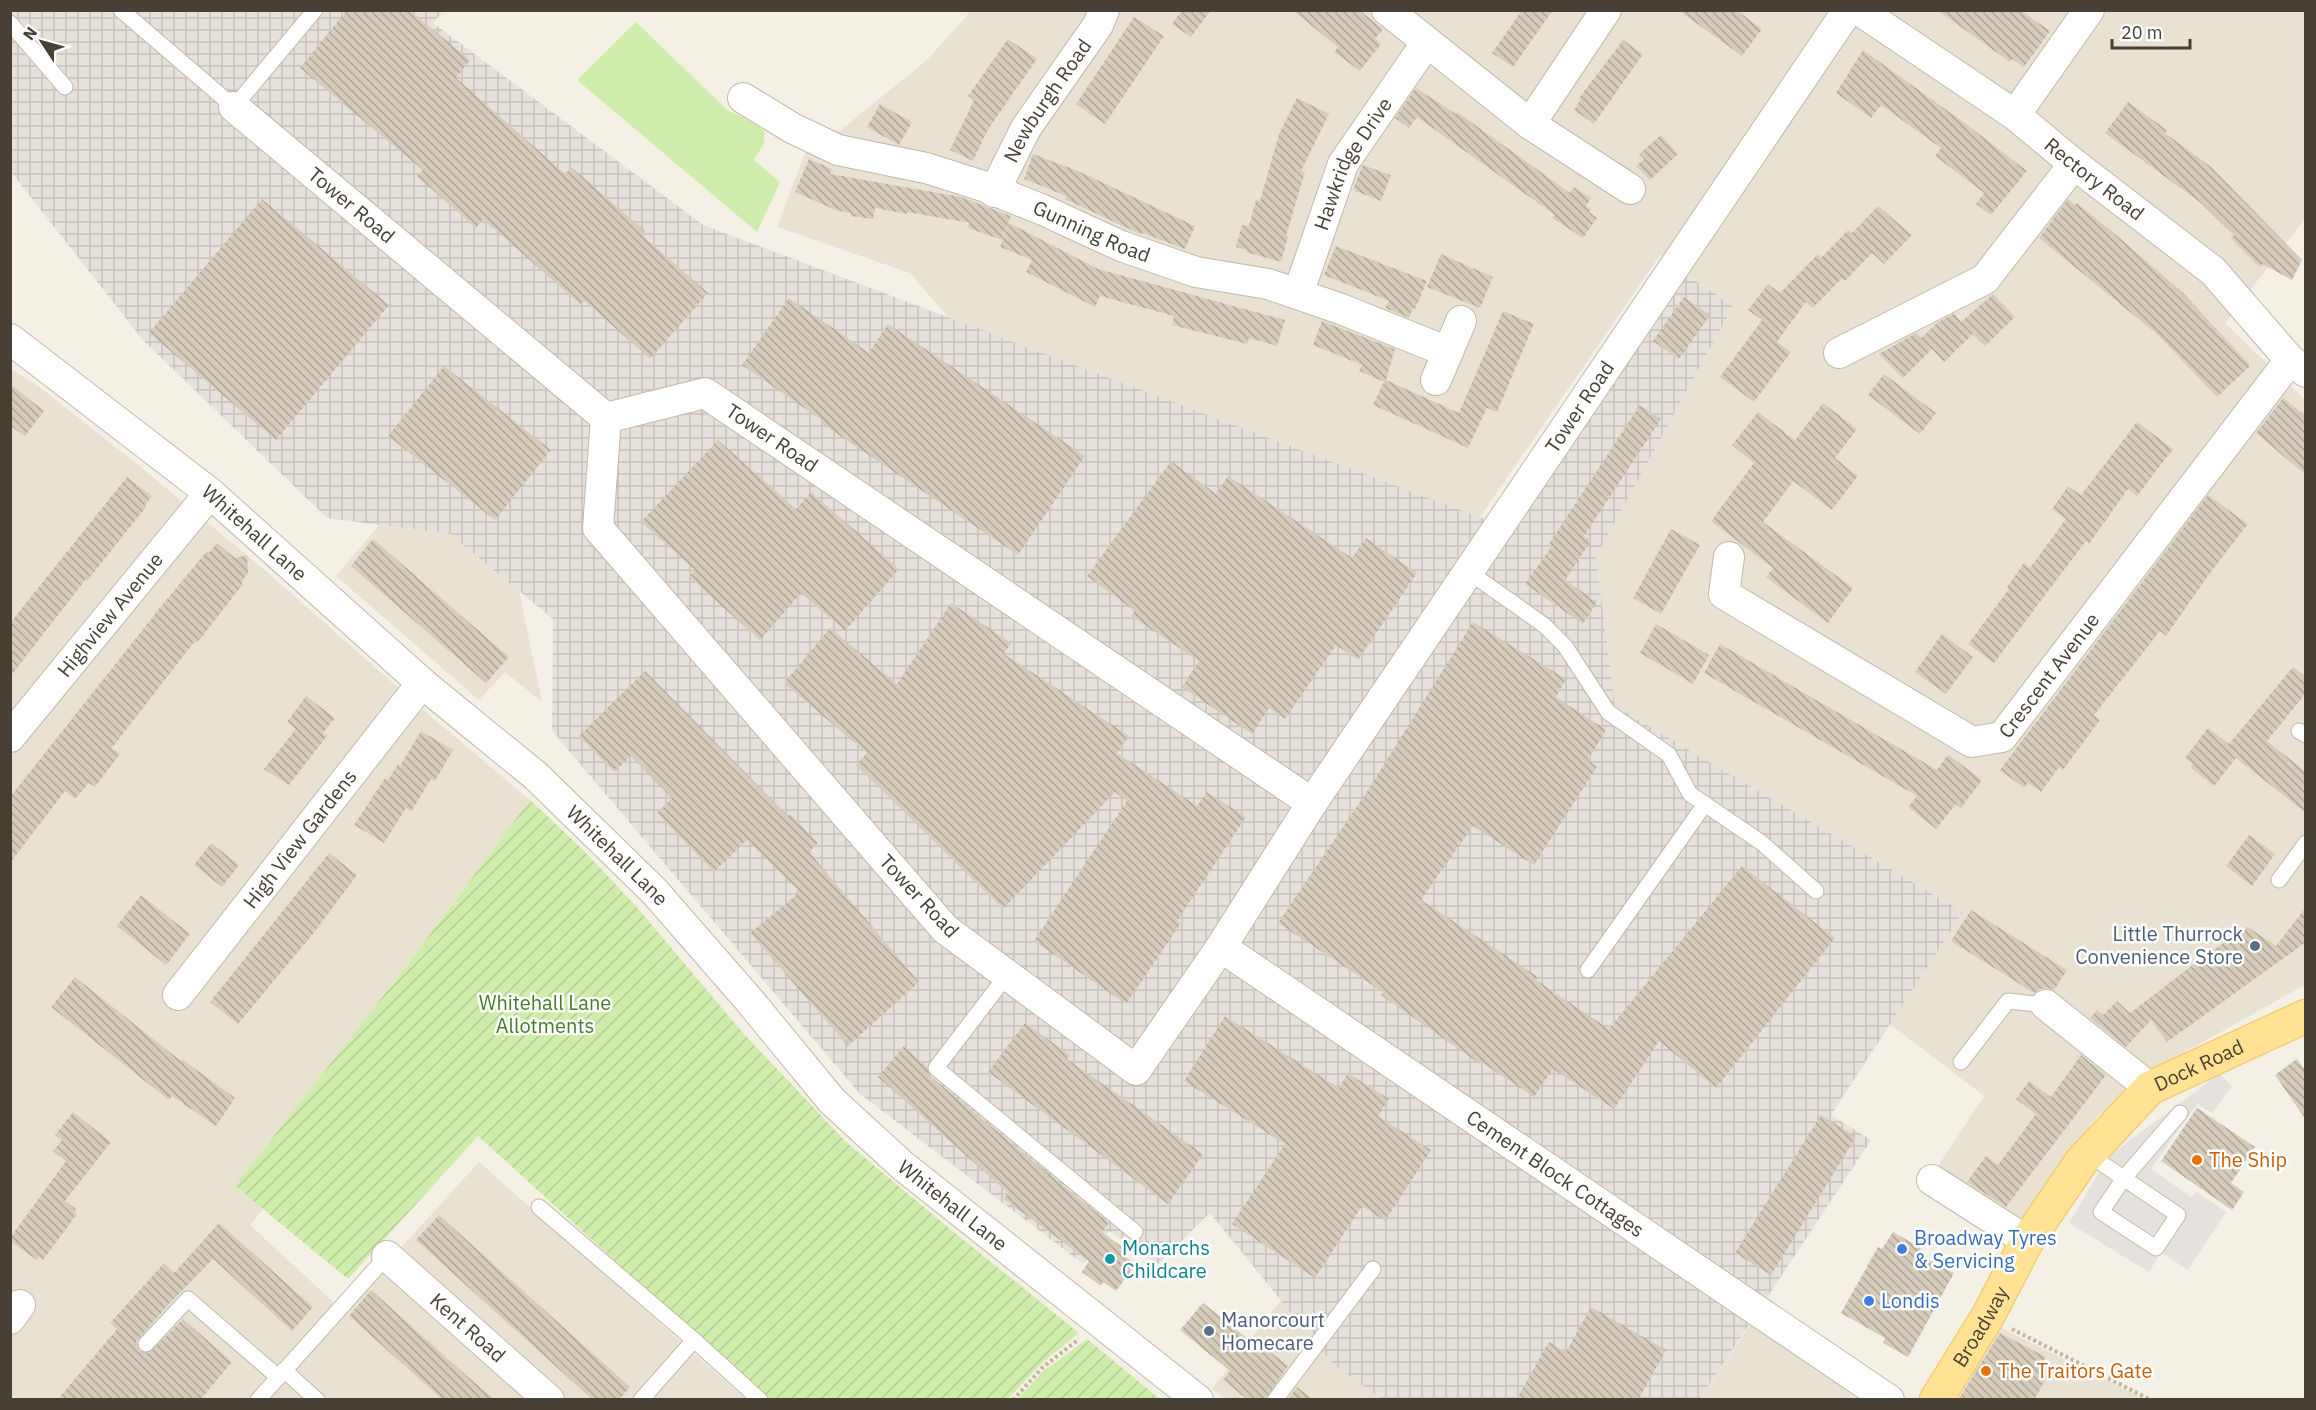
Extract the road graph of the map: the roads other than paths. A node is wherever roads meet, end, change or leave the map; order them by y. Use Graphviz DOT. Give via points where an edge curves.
graph roads {
  1 [pos="121,10"];
  2 [pos="315,10"];
  3 [pos="1104,10"];
  4 [pos="1388,10"];
  5 [pos="1606,10"];
  6 [pos="1848,10"];
  7 [pos="1859,10"];
  8 [pos="2090,10"];
  9 [pos="10,23"];
  10 [pos="1427,42"];
  11 [pos="64,87"];
  12 [pos="743,98"];
  13 [pos="234,107"];
  14 [pos="2014,115"];
  15 [pos="1530,124"];
  16 [pos="2074,164"];
  17 [pos="1630,189"];
  18 [pos="994,192"];
  19 [pos="1298,294"];
  20 [pos="1461,321"];
  21 [pos="10,339"];
  22 [pos="1448,352"];
  23 [pos="1839,353"];
  24 [pos="2298,366"];
  25 [pos="1436,380"];
  26 [pos="606,418"];
  27 [pos="210,494"];
  28 [pos="1729,557"];
  29 [pos="1469,572"];
  30 [pos="422,683"];
  31 [pos="10,737"];
  32 [pos="1312,803"];
  33 [pos="1705,804"];
  34 [pos="2306,843"];
  35 [pos="2280,880"];
  36 [pos="1816,891"];
  37 [pos="1221,947"];
  38 [pos="1588,969"];
  39 [pos="1008,975"];
  40 [pos="178,995"];
  41 [pos="2046,1005"];
  42 [pos="2306,1016"];
  43 [pos="1961,1062"];
  44 [pos="2151,1088"];
  45 [pos="2180,1113"];
  46 [pos="2085,1158"];
  47 [pos="2124,1178"];
  48 [pos="1932,1180"];
  49 [pos="539,1207"];
  50 [pos="1135,1232"];
  51 [pos="2027,1241"];
  52 [pos="387,1256"];
  53 [pos="1372,1269"];
  54 [pos="694,1340"];
  55 [pos="146,1344"];
  56 [pos="281,1373"];
  57 [pos="258,1400"];
  58 [pos="317,1400"];
  59 [pos="549,1400"];
  60 [pos="642,1400"];
  61 [pos="760,1400"];
  62 [pos="1198,1400"];
  63 [pos="1275,1400"];
  64 [pos="1888,1400"];
  65 [pos="1936,1400"];
  1 -- 13 [label="lane"];
  2 -- 13 [label="lane"];
  3 -- 18 [label="street, Newburgh Road" via="1098,26 1026,128"];
  4 -- 10 [label="street"];
  5 -- 15 [label="street"];
  6 -- 29 [label="street, Tower Road"];
  7 -- 14 [label="street, Rectory Road"];
  8 -- 14 [label="street"];
  9 -- 11 [label="lane"];
  10 -- 15 [label="street"];
  10 -- 19 [label="street, Hawkridge Drive" via="1343,164"];
  12 -- 18 [label="street, Gunning Road" via="838,150 926,168"];
  13 -- 26 [label="street, Tower Road"];
  14 -- 16 [label="street, Rectory Road"];
  15 -- 17 [label="street"];
  16 -- 23 [label="street" via="1985,279"];
  16 -- 24 [label="street, Rectory Road" via="2213,271"];
  18 -- 19 [label="street, Gunning Road" via="1120,246 1196,272 1268,284"];
  19 -- 22 [label="street, Gunning Road"];
  20 -- 22 [label="street"];
  21 -- 27 [label="street, Whitehall Lane"];
  22 -- 25 [label="street"];
  24 -- 28 [label="street, Crescent Avenue" via="2002,737 1972,742 1724,594"];
  26 -- 32 [label="street, Tower Road" via="705,393"];
  26 -- 39 [label="street, Tower Road" via="598,528 945,929"];
  27 -- 30 [label="street, Whitehall Lane"];
  27 -- 31 [label="street, Highview Avenue"];
  29 -- 32 [label="street, Tower Road"];
  29 -- 33 [label="lane" via="1551,632 1576,661 1608,712 1669,755 1690,794"];
  30 -- 40 [label="street, High View Gardens"];
  30 -- 62 [label="street, Whitehall Lane" via="536,776 654,891 832,1101 903,1166"];
  32 -- 37 [label="street, Tower Road"];
  33 -- 36 [label="lane" via="1762,843"];
  33 -- 38 [label="lane"];
  34 -- 35 [label="lane"];
  37 -- 39 [label="street, Tower Road" via="1136,1070"];
  37 -- 64 [label="street, Cement Block Cottages"];
  39 -- 50 [label="lane" via="936,1068"];
  41 -- 43 [label="lane" via="2008,1001"];
  41 -- 44 [label="street"];
  42 -- 44 [label="main road, Dock Road"];
  44 -- 46 [label="main road, Dock Road"];
  45 -- 47 [label="lane"];
  46 -- 47 [label="lane"];
  46 -- 51 [label="main road, Broadway"];
  47 -- 47 [label="lane" via="2178,1215 2156,1248 2101,1212"];
  48 -- 51 [label="street"];
  49 -- 54 [label="lane"];
  51 -- 65 [label="main road, Broadway" via="1988,1316"];
  52 -- 56 [label="lane"];
  52 -- 59 [label="street, Kent Road"];
  53 -- 63 [label="lane"];
  54 -- 60 [label="lane"];
  54 -- 61 [label="lane"];
  55 -- 56 [label="lane" via="188,1299"];
  56 -- 57 [label="lane"];
  56 -- 58 [label="lane"];
}
